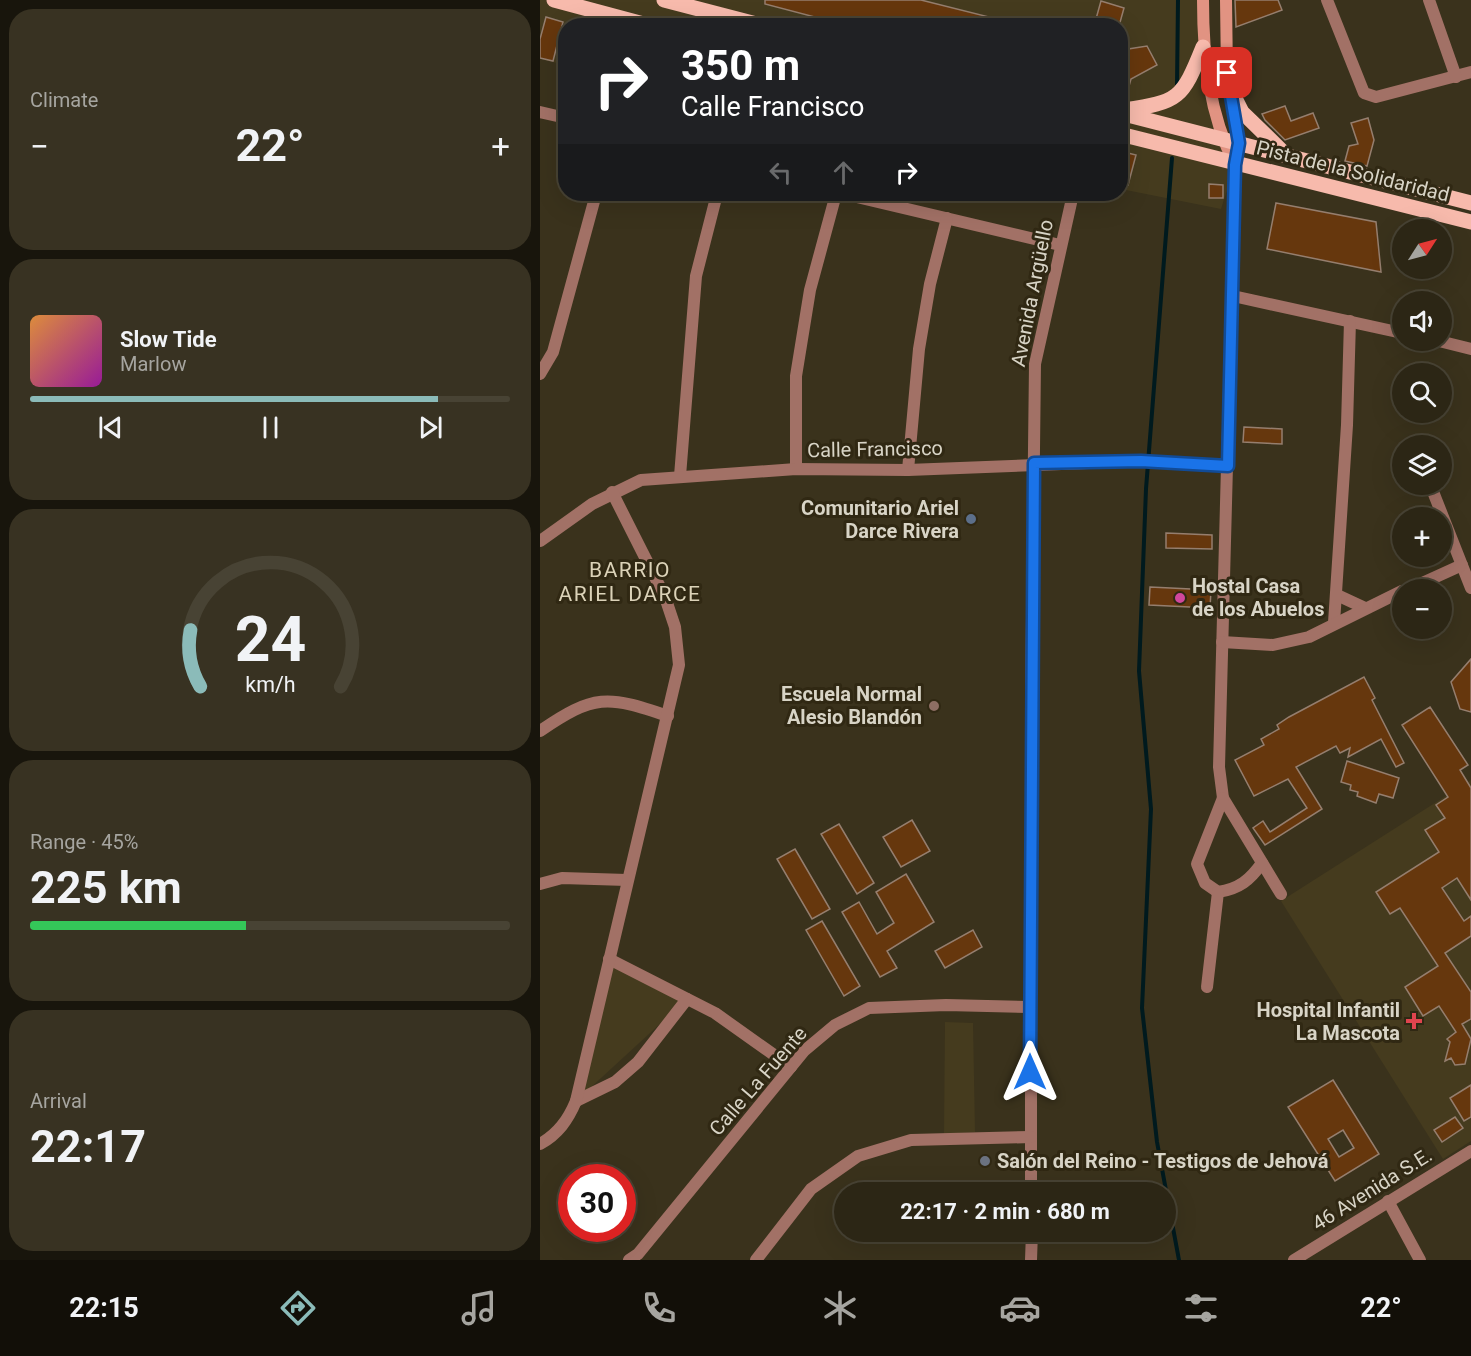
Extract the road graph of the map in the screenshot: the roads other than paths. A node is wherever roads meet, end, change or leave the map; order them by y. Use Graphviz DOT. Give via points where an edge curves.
graph roads {
  1 [pos="554,0"];
  2 [pos="664,0"];
  3 [pos="1203,0"];
  4 [pos="1226,0"];
  5 [pos="1327,0"];
  6 [pos="1429,0"];
  7 [pos="621,18"];
  8 [pos="733,18"];
  9 [pos="1203,48"];
  10 [pos="1471,72"];
  11 [pos="1456,77"];
  12 [pos="1229,86"];
  13 [pos="1128,111"];
  14 [pos="540,112"];
  15 [pos="1128,114"];
  16 [pos="558,116"];
  17 [pos="1128,136"];
  18 [pos="1221,137"];
  19 [pos="1239,143"];
  20 [pos="1285,154"];
  21 [pos="1235,165"];
  22 [pos="594,201"];
  23 [pos="715,201"];
  24 [pos="834,201"];
  25 [pos="874,201"];
  26 [pos="1071,201"];
  27 [pos="1471,203"];
  28 [pos="947,218"];
  29 [pos="1471,222"];
  30 [pos="1060,245"];
  31 [pos="1233,296"];
  32 [pos="1350,321"];
  33 [pos="1392,331"];
  34 [pos="1452,344"];
  35 [pos="1471,349"];
  36 [pos="540,374"];
  37 [pos="1034,463"];
  38 [pos="1228,466"];
  39 [pos="796,469"];
  40 [pos="908,470"];
  41 [pos="680,476"];
  42 [pos="612,492"];
  43 [pos="1434,495"];
  44 [pos="540,541"];
  45 [pos="1462,566"];
  46 [pos="1431,579"];
  47 [pos="1471,588"];
  48 [pos="1337,595"];
  49 [pos="1392,596"];
  50 [pos="1365,608"];
  51 [pos="1334,623"];
  52 [pos="1222,642"];
  53 [pos="668,716"];
  54 [pos="540,730"];
  55 [pos="1223,798"];
  56 [pos="1262,863"];
  57 [pos="627,880"];
  58 [pos="540,884"];
  59 [pos="1218,892"];
  60 [pos="1281,894"];
  61 [pos="609,959"];
  62 [pos="1207,987"];
  63 [pos="687,999"];
  64 [pos="1030,1007"];
  65 [pos="791,1067"];
  66 [pos="576,1101"];
  67 [pos="1031,1137"];
  68 [pos="540,1144"];
  69 [pos="1471,1151"];
  70 [pos="1031,1182"];
  71 [pos="1388,1201"];
  72 [pos="1032,1242"];
  73 [pos="629,1260"];
  74 [pos="756,1260"];
  75 [pos="1031,1260"];
  76 [pos="1294,1260"];
  77 [pos="1419,1260"];
  1 -- 7 [label="main road"];
  2 -- 8 [label="main road"];
  3 -- 9 [label="main road"];
  4 -- 12 [label="main road"];
  5 -- 11 [label="street" via="1364,93 1376,97"];
  6 -- 11 [label="street"];
  9 -- 13 [label="main road" via="1191,76 1174,99"];
  9 -- 18 [label="main road"];
  10 -- 11 [label="street"];
  12 -- 19 [label="main road"];
  12 -- 20 [label="main road" via="1242,112"];
  14 -- 16 [label="street"];
  15 -- 18 [label="main road, Pista de la Solidaridad"];
  17 -- 21 [label="main road, Pista de la Solidaridad"];
  18 -- 19 [label="main road, Pista de la Solidaridad"];
  18 -- 21 [label="main road"];
  19 -- 20 [label="main road, Pista de la Solidaridad"];
  19 -- 21 [label="main road"];
  20 -- 27 [label="main road, Pista de la Solidaridad"];
  21 -- 29 [label="main road, Pista de la Solidaridad"];
  21 -- 31 [label="street"];
  22 -- 36 [label="street" via="553,352"];
  23 -- 41 [label="street" via="696,276"];
  24 -- 39 [label="street" via="810,290 796,376"];
  25 -- 28 [label="street"];
  26 -- 30 [label="street, Avenida Argüello"];
  28 -- 30 [label="street"];
  28 -- 40 [label="street" via="919,349"];
  30 -- 37 [label="street, Avenida Argüello" via="1035,363"];
  31 -- 32 [label="street"];
  31 -- 38 [label="street"];
  32 -- 33 [label="street"];
  32 -- 48 [label="street"];
  34 -- 35 [label="street"];
  37 -- 38 [label="street, Calle Francisco" via="1141,461"];
  37 -- 40 [label="street, Calle Francisco"];
  37 -- 64 [label="street, Avenida Argüello"];
  38 -- 52 [label="street"];
  39 -- 40 [label="street, Calle Francisco"];
  39 -- 41 [label="street, Calle Francisco"];
  41 -- 42 [label="street, Calle Francisco" via="641,480"];
  42 -- 44 [label="street, Calle Francisco"];
  42 -- 53 [label="street" via="665,597 675,627 679,665"];
  43 -- 45 [label="street"];
  45 -- 46 [label="street"];
  45 -- 47 [label="street"];
  48 -- 50 [label="street"];
  48 -- 51 [label="street"];
  49 -- 50 [label="street"];
  50 -- 51 [label="street"];
  51 -- 52 [label="street" via="1309,637 1273,645"];
  52 -- 55 [label="street" via="1219,767"];
  53 -- 54 [label="street" via="628,703 598,701 573,708"];
  53 -- 57 [label="street"];
  55 -- 56 [label="street"];
  55 -- 59 [label="street" via="1197,864 1205,882"];
  56 -- 59 [label="street" via="1250,880 1232,890"];
  56 -- 60 [label="street"];
  57 -- 58 [label="street" via="562,878"];
  57 -- 61 [label="street"];
  59 -- 62 [label="street"];
  61 -- 63 [label="street"];
  61 -- 66 [label="street"];
  63 -- 65 [label="street" via="715,1013"];
  63 -- 66 [label="street" via="638,1062 615,1082"];
  64 -- 65 [label="street, Calle La Fuente" via="869,1008 835,1025"];
  64 -- 67 [label="street, Avenida Argüello"];
  65 -- 73 [label="street, Calle La Fuente" via="638,1254"];
  66 -- 68 [label="street" via="569,1118"];
  67 -- 70 [label="street, Avenida Argüello"];
  67 -- 74 [label="street" via="911,1140 858,1156 812,1189"];
  69 -- 71 [label="street, 46 Avenida S.E."];
  71 -- 76 [label="street, 46 Avenida S.E."];
  71 -- 77 [label="street"];
  72 -- 75 [label="street"];
}
